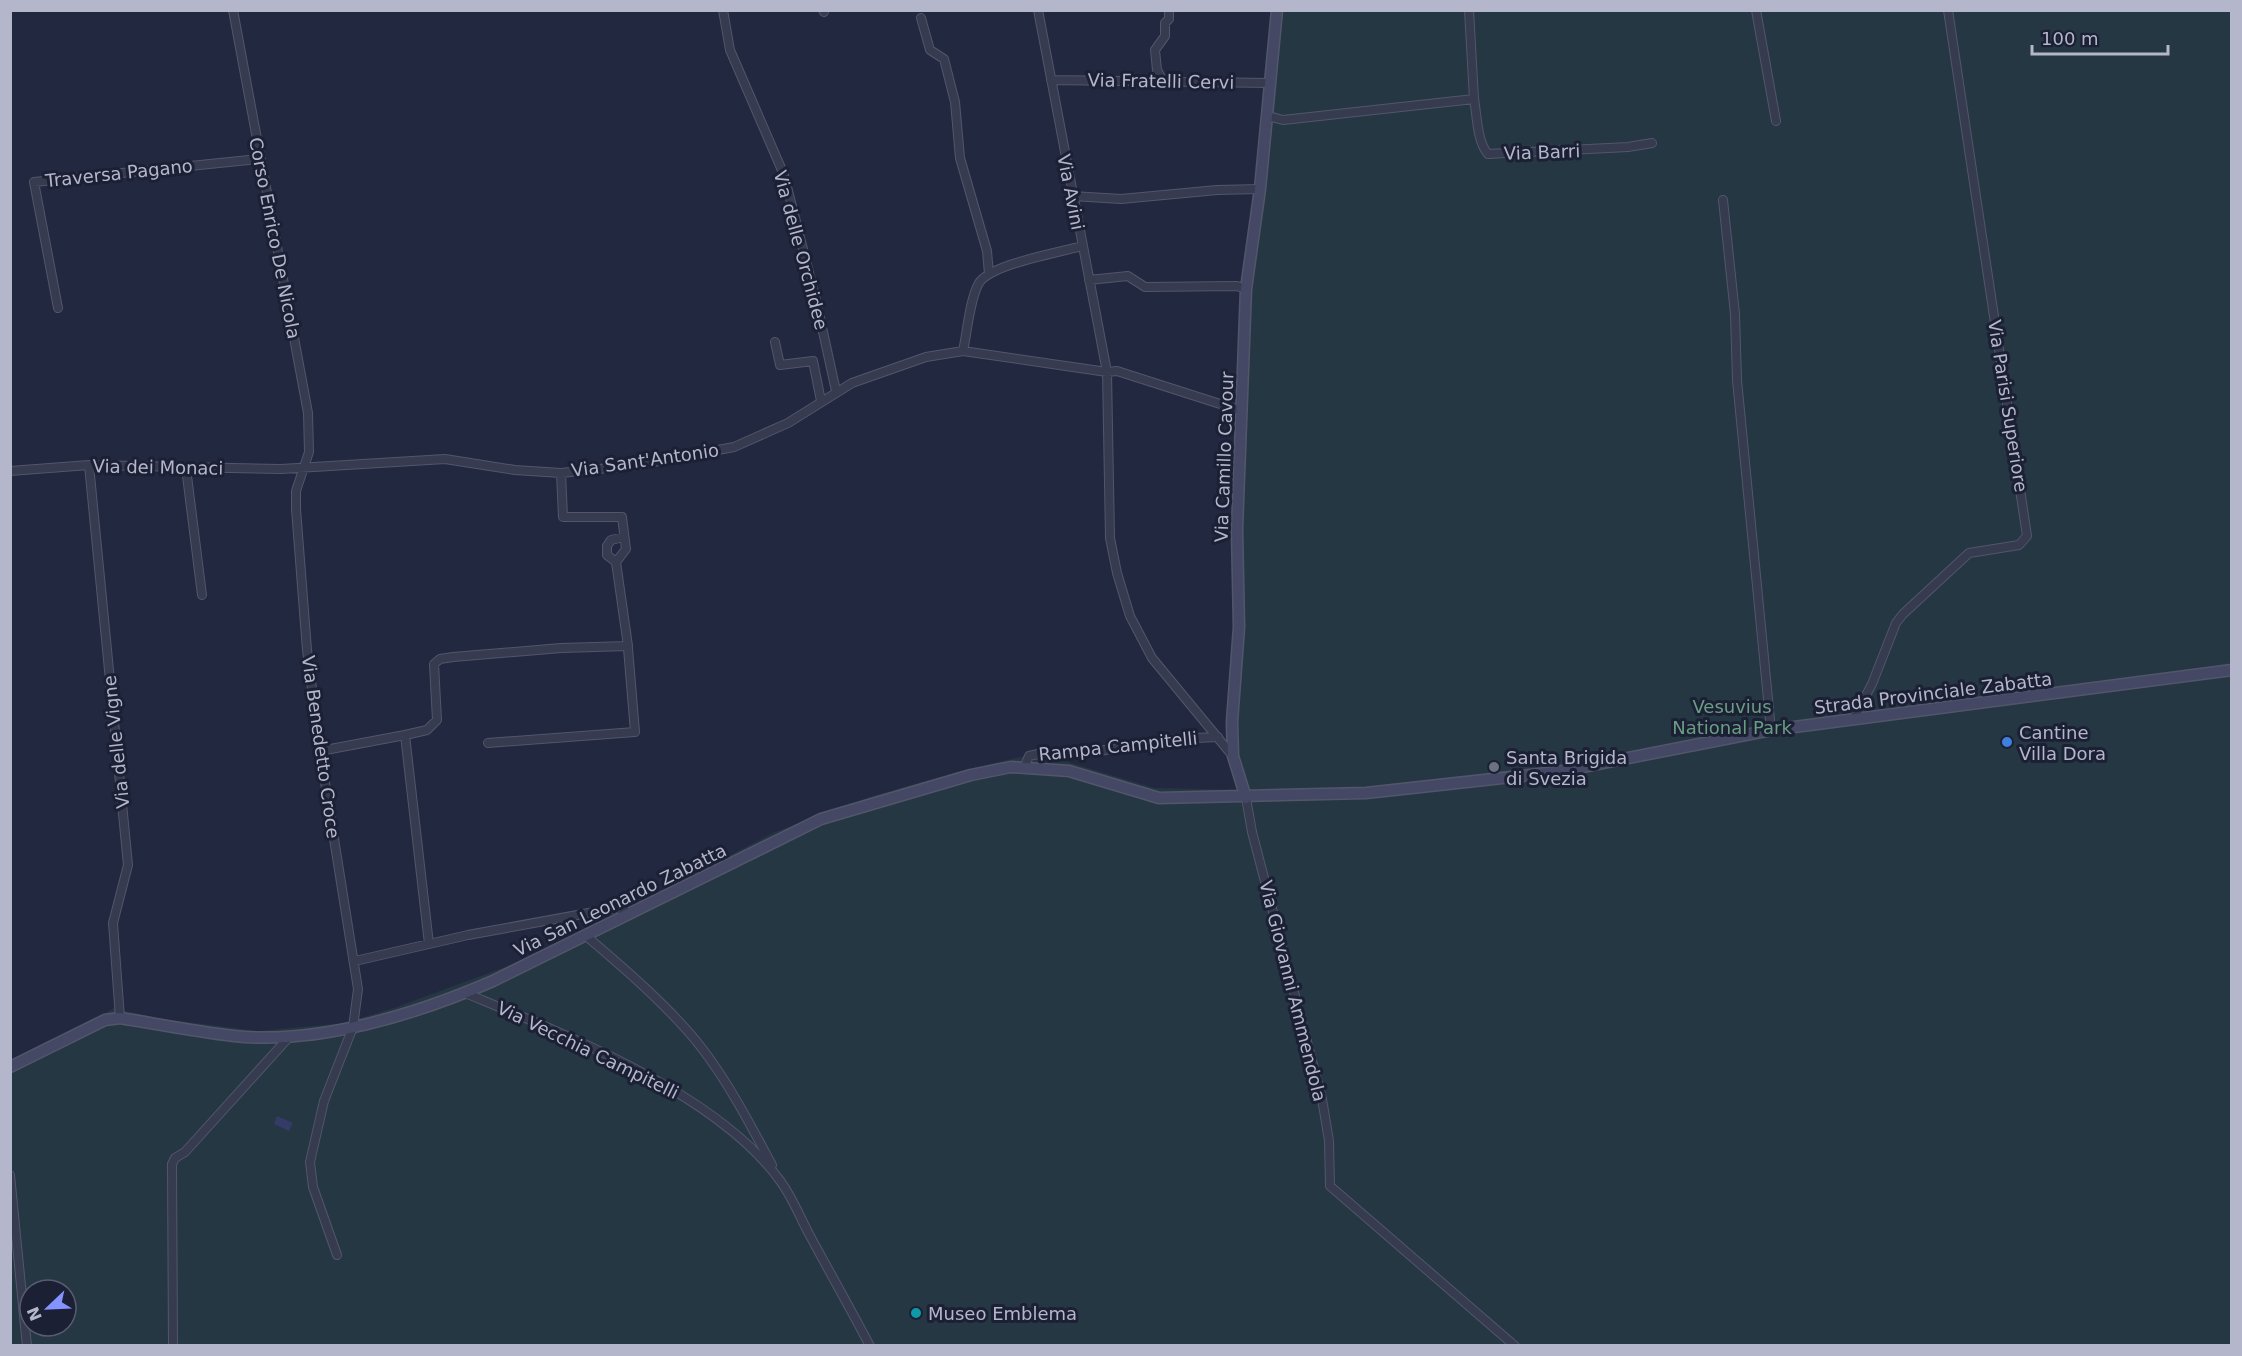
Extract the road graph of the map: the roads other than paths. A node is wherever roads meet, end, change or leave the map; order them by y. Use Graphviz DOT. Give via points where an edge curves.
graph roads {
  1 [pos="233,10"];
  2 [pos="723,10"];
  3 [pos="1038,10"];
  4 [pos="1169,10"];
  5 [pos="1277,10"];
  6 [pos="1469,10"];
  7 [pos="1756,10"];
  8 [pos="1948,10"];
  9 [pos="921,18"];
  10 [pos="1051,80"];
  11 [pos="1163,81"];
  12 [pos="1271,83"];
  13 [pos="1474,99"];
  14 [pos="1268,116"];
  15 [pos="1776,121"];
  16 [pos="1652,143"];
  17 [pos="260,159"];
  18 [pos="1260,189"];
  19 [pos="1072,196"];
  20 [pos="1723,200"];
  21 [pos="1082,246"];
  22 [pos="989,274"];
  23 [pos="1089,280"];
  24 [pos="1246,289"];
  25 [pos="58,308"];
  26 [pos="775,342"];
  27 [pos="963,351"];
  28 [pos="1107,372"];
  29 [pos="836,391"];
  30 [pos="821,401"];
  31 [pos="1242,411"];
  32 [pos="89,465"];
  33 [pos="305,466"];
  34 [pos="186,468"];
  35 [pos="10,471"];
  36 [pos="561,473"];
  37 [pos="624,537"];
  38 [pos="616,562"];
  39 [pos="202,595"];
  40 [pos="628,648"];
  41 [pos="2232,670"];
  42 [pos="1854,718"];
  43 [pos="1771,730"];
  44 [pos="405,735"];
  45 [pos="1218,737"];
  46 [pos="488,743"];
  47 [pos="320,752"];
  48 [pos="1233,756"];
  49 [pos="1025,766"];
  50 [pos="1246,798"];
  51 [pos="628,915"];
  52 [pos="585,935"];
  53 [pos="429,944"];
  54 [pos="355,961"];
  55 [pos="465,993"];
  56 [pos="120,1018"];
  57 [pos="353,1027"];
  58 [pos="290,1036"];
  59 [pos="10,1067"];
  60 [pos="10,1174"];
  61 [pos="782,1182"];
  62 [pos="337,1255"];
  63 [pos="27,1346"];
  64 [pos="174,1346"];
  65 [pos="870,1346"];
  66 [pos="1515,1346"];
  1 -- 17 [label="street, Corso Enrico De Nicola"];
  2 -- 29 [label="street, Via delle Orchidee" via="730,50 786,184"];
  3 -- 10 [label="street, Via Avini"];
  4 -- 11 [label="street" via="1165,36 1155,50 1157,70"];
  5 -- 12 [label="street, Via Camillo Cavour"];
  6 -- 13 [label="street"];
  7 -- 15 [label="street"];
  8 -- 42 [label="street, Via Parisi Superiore" via="2027,536 2019,545 1969,553 1899,617 1880,668"];
  9 -- 22 [label="street" via="930,50 944,59 955,102 960,158 987,251"];
  10 -- 11 [label="street, Via Fratelli Cervi"];
  10 -- 19 [label="street, Via Avini"];
  11 -- 12 [label="street, Via Fratelli Cervi"];
  12 -- 14 [label="street, Via Camillo Cavour"];
  13 -- 14 [label="street" via="1283,120"];
  13 -- 16 [label="street, Via Barri" via="1488,154"];
  14 -- 18 [label="street, Via Camillo Cavour"];
  17 -- 25 [label="street, Traversa Pagano" via="34,182"];
  17 -- 33 [label="street, Corso Enrico De Nicola" via="308,413 310,433"];
  18 -- 19 [label="street" via="1120,199"];
  18 -- 24 [label="street, Via Camillo Cavour"];
  19 -- 21 [label="street, Via Avini"];
  20 -- 43 [label="street"];
  21 -- 22 [label="street"];
  21 -- 23 [label="street, Via Avini"];
  22 -- 27 [label="street" via="976,290"];
  23 -- 24 [label="street" via="1128,276 1145,287"];
  23 -- 28 [label="street, Via Avini"];
  24 -- 31 [label="street, Via Camillo Cavour"];
  26 -- 30 [label="street" via="780,364 813,361"];
  27 -- 28 [label="street, Via Sant'Antonio"];
  27 -- 29 [label="street, Via Sant'Antonio" via="926,357"];
  28 -- 31 [label="street, Via Sant'Antonio" via="1117,371"];
  28 -- 45 [label="street, Via Avini" via="1110,538 1127,605 1152,658"];
  29 -- 30 [label="street, Via Sant'Antonio"];
  30 -- 36 [label="street, Via Sant'Antonio" via="788,423 734,447 637,465"];
  31 -- 48 [label="street, Via Camillo Cavour"];
  32 -- 34 [label="street, Via dei Monaci"];
  32 -- 35 [label="street, Via dei Monaci"];
  32 -- 56 [label="street, Via delle Vigne" via="128,865 113,923"];
  33 -- 34 [label="street, Via dei Monaci"];
  33 -- 36 [label="street, Via Sant'Antonio" via="445,459"];
  33 -- 47 [label="street, Via Benedetto Croce" via="296,491 296,509"];
  34 -- 39 [label="street"];
  36 -- 37 [label="street" via="563,517 622,517"];
  37 -- 38 [label="street" via="627,549"];
  37 -- 38 [label="street" via="611,540 607,546 608,555"];
  38 -- 44 [label="street" via="628,646 438,660 433,669 437,720 428,730"];
  40 -- 46 [label="street" via="635,732"];
  41 -- 42 [label="street, Strada Provinciale Zabatta"];
  42 -- 43 [label="street, Strada Provinciale Zabatta"];
  43 -- 50 [label="street, Strada Provinciale Zabatta" via="1557,772 1366,793"];
  44 -- 47 [label="street"];
  44 -- 53 [label="street"];
  45 -- 48 [label="street, Via Avini"];
  45 -- 49 [label="street, Rampa Campitelli" via="1174,739 1099,752 1038,754 1029,756"];
  47 -- 54 [label="street, Via Benedetto Croce"];
  48 -- 50 [label="street, Via Camillo Cavour"];
  49 -- 50 [label="street, Via San Leonardo Zabatta" via="1069,771 1159,798"];
  49 -- 51 [label="street, Via San Leonardo Zabatta" via="971,775 821,819"];
  50 -- 66 [label="street, Via Giovanni Ammendola" via="1322,1099 1329,1141 1330,1186"];
  51 -- 52 [label="street, Via San Leonardo Zabatta"];
  51 -- 53 [label="street" via="616,908"];
  52 -- 55 [label="street, Via San Leonardo Zabatta"];
  52 -- 61 [label="street" via="635,978 702,1049 734,1094"];
  53 -- 54 [label="street"];
  54 -- 57 [label="street, Via Benedetto Croce"];
  55 -- 57 [label="street, Via San Leonardo Zabatta"];
  55 -- 61 [label="street, Via Vecchia Campitelli" via="545,1026 681,1094 728,1126"];
  56 -- 58 [label="street, Via San Leonardo Zabatta" via="235,1036"];
  56 -- 59 [label="street, Via San Leonardo Zabatta" via="98,1022"];
  57 -- 58 [label="street, Via San Leonardo Zabatta"];
  57 -- 62 [label="street, Via Benedetto Croce" via="324,1101 310,1162 313,1187"];
  58 -- 64 [label="street" via="172,1164"];
  60 -- 63 [label="street"];
  61 -- 65 [label="street, Via Vecchia Campitelli"];
}
